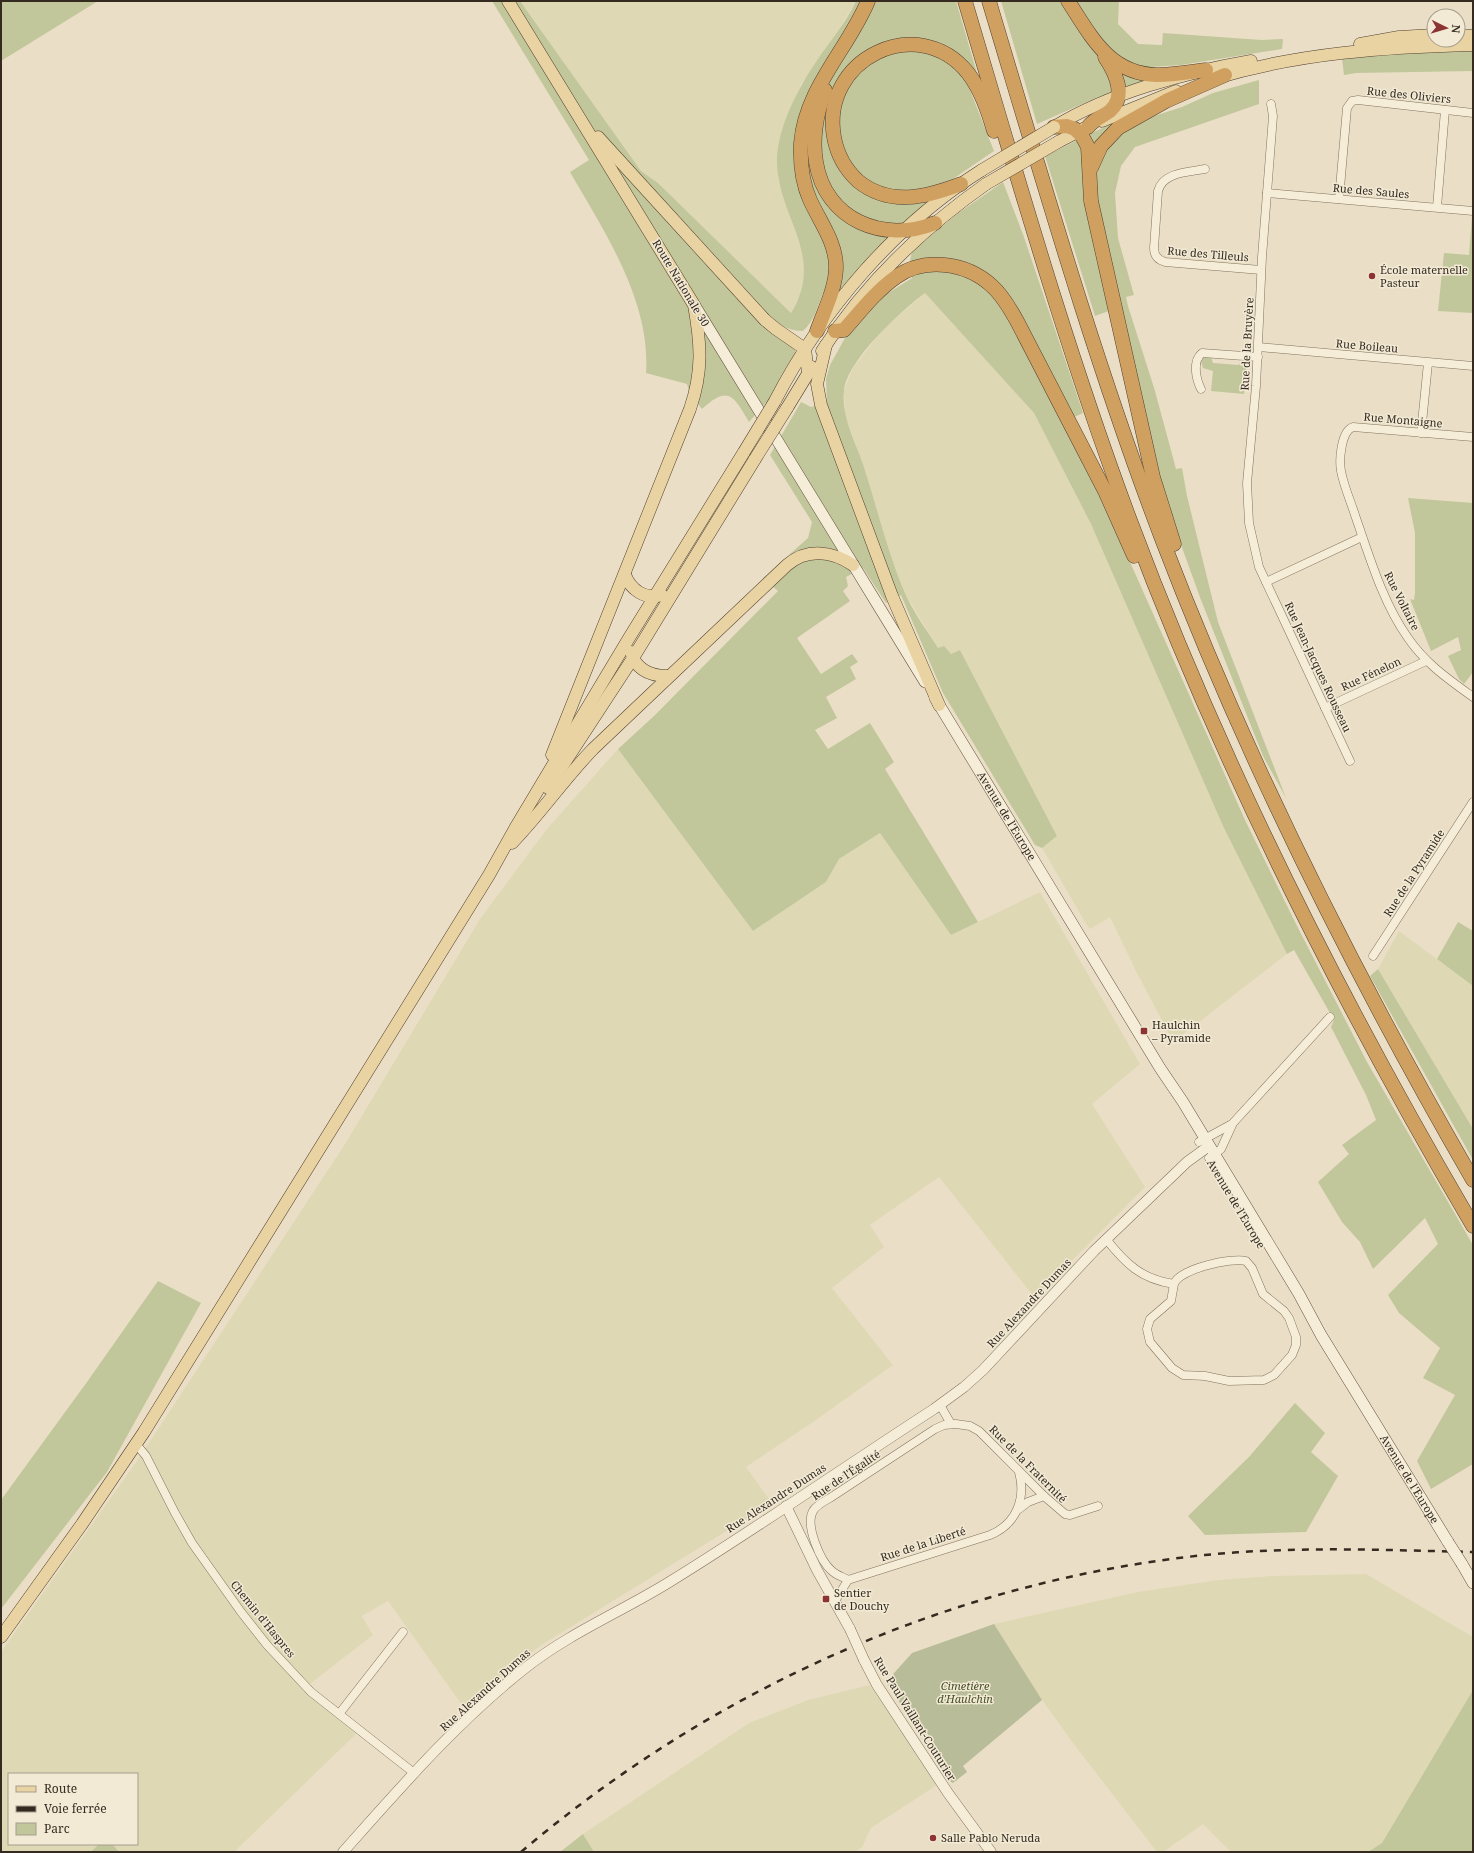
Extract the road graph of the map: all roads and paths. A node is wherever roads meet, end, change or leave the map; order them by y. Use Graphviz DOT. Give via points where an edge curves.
graph roads {
  1 [pos="508,1"];
  2 [pos="868,1"];
  3 [pos="965,1"];
  4 [pos="989,1"];
  5 [pos="1068,1"];
  6 [pos="1426,36"];
  7 [pos="848,40"];
  8 [pos="1473,45"];
  9 [pos="1100,48"];
  10 [pos="1206,70"];
  11 [pos="1225,75"];
  12 [pos="1118,98"];
  13 [pos="1271,104"];
  14 [pos="1445,110"];
  15 [pos="1473,113"];
  16 [pos="580,118"];
  17 [pos="1054,127"];
  18 [pos="1083,129"];
  19 [pos="1205,169"];
  20 [pos="1090,174"];
  21 [pos="961,184"];
  22 [pos="1267,192"];
  23 [pos="1339,199"];
  24 [pos="1437,208"];
  25 [pos="1473,211"];
  26 [pos="936,223"];
  27 [pos="906,230"];
  28 [pos="1042,258"];
  29 [pos="1261,270"];
  30 [pos="694,305"];
  31 [pos="817,331"];
  32 [pos="835,332"];
  33 [pos="826,345"];
  34 [pos="1259,347"];
  35 [pos="805,349"];
  36 [pos="1258,356"];
  37 [pos="1428,362"];
  38 [pos="1473,366"];
  39 [pos="808,373"];
  40 [pos="1201,389"];
  41 [pos="798,390"];
  42 [pos="776,401"];
  43 [pos="821,405"];
  44 [pos="1421,433"];
  45 [pos="1473,437"];
  46 [pos="1347,491"];
  47 [pos="1362,536"];
  48 [pos="853,565"];
  49 [pos="625,575"];
  50 [pos="680,579"];
  51 [pos="1266,582"];
  52 [pos="654,597"];
  53 [pos="629,638"];
  54 [pos="633,658"];
  55 [pos="1426,661"];
  56 [pos="1213,666"];
  57 [pos="1191,674"];
  58 [pos="668,676"];
  59 [pos="1473,697"];
  60 [pos="939,705"];
  61 [pos="1325,708"];
  62 [pos="1350,761"];
  63 [pos="1473,802"];
  64 [pos="526,810"];
  65 [pos="512,843"];
  66 [pos="489,875"];
  67 [pos="1373,956"];
  68 [pos="1330,1017"];
  69 [pos="1233,1123"];
  70 [pos="1206,1148"];
  71 [pos="1473,1180"];
  72 [pos="1473,1226"];
  73 [pos="1106,1239"];
  74 [pos="1174,1284"];
  75 [pos="940,1406"];
  76 [pos="951,1424"];
  77 [pos="966,1425"];
  78 [pos="136,1444"];
  79 [pos="1020,1472"];
  80 [pos="1044,1496"];
  81 [pos="786,1506"];
  82 [pos="1098,1506"];
  83 [pos="1019,1509"];
  84 [pos="848,1580"];
  85 [pos="1473,1583"];
  86 [pos="835,1601"];
  87 [pos="404,1632"];
  88 [pos="1,1637"];
  89 [pos="339,1714"];
  90 [pos="414,1773"];
  91 [pos="342,1852"];
  92 [pos="991,1852"];
  1 -- 16 [label="main road, Route Nationale 30"];
  2 -- 7 [label="highway"];
  3 -- 28 [label="highway"];
  4 -- 56 [label="highway" via="1060,238 1116,409 1163,540"];
  5 -- 9 [label="highway"];
  6 -- 10 [label="main road" via="1392,38"];
  7 -- 27 [label="highway" via="826,89 817,119 814,146 817,169 833,200 852,219 874,228"];
  7 -- 31 [label="highway" via="813,98 802,138 801,160 805,186 832,242 836,263 832,287"];
  8 -- 11 [label="main road" via="1325,54"];
  9 -- 10 [label="highway" via="1120,65 1143,74"];
  9 -- 12 [label="highway" via="1116,76"];
  10 -- 12 [label="main road"];
  11 -- 18 [label="main road" via="1159,97"];
  11 -- 20 [label="highway" via="1166,101 1118,128 1108,136 1097,152"];
  12 -- 17 [label="main road"];
  12 -- 18 [label="highway" via="1111,110"];
  13 -- 22 [label="street, Rue de la Bruyère" via="1273,116"];
  14 -- 15 [label="street, Rue des Oliviers"];
  14 -- 23 [label="street, Rue des Oliviers" via="1352,101 1347,108"];
  14 -- 24 [label="street"];
  16 -- 30 [label="main road, Route Nationale 30"];
  16 -- 35 [label="main road" via="765,320"];
  17 -- 18 [label="highway"];
  17 -- 21 [label="main road, bridge"];
  18 -- 20 [label="highway" via="1088,147"];
  18 -- 26 [label="main road, bridge" via="986,184"];
  19 -- 29 [label="street, Rue des Tilleuls" via="1177,174 1161,184 1158,191 1155,255 1165,262"];
  20 -- 56 [label="highway" via="1091,201 1153,477 1200,616"];
  21 -- 27 [label="main road"];
  21 -- 28 [label="highway" via="922,197 899,198 873,190 852,174 838,152 832,118 842,83 855,66 879,51 913,45 940,52 963,68 985,104 1019,204"];
  22 -- 23 [label="street, Rue des Saules"];
  22 -- 29 [label="street, Rue de la Bruyère"];
  23 -- 24 [label="street, Rue des Saules"];
  24 -- 25 [label="street, Rue des Saules"];
  26 -- 27 [label="highway" via="920,229"];
  26 -- 32 [label="main road" via="858,300"];
  27 -- 31 [label="main road" via="850,286"];
  28 -- 57 [label="highway" via="1108,461"];
  29 -- 34 [label="street, Rue de la Bruyère"];
  30 -- 48 [label="main road, Route Nationale 30"];
  30 -- 49 [label="main road" via="701,349 696,393"];
  31 -- 35 [label="main road"];
  32 -- 33 [label="main road"];
  32 -- 57 [label="highway" via="844,330 892,280 902,273 920,267 957,267 977,275 992,286 1003,298 1018,323 1105,491 1162,619"];
  33 -- 39 [label="main road"];
  33 -- 43 [label="main road" via="817,384"];
  34 -- 36 [label="street, Rue de la Bruyère"];
  34 -- 37 [label="street, Rue Boileau"];
  35 -- 39 [label="main road"];
  35 -- 42 [label="main road"];
  36 -- 40 [label="street" via="1202,353 1198,359 1196,374"];
  36 -- 51 [label="street, Rue de la Bruyère" via="1247,497 1251,536 1259,567"];
  37 -- 38 [label="street, Rue Boileau"];
  37 -- 44 [label="street"];
  39 -- 41 [label="main road"];
  41 -- 42 [label="main road" via="784,394"];
  41 -- 43 [label="main road" via="811,393"];
  41 -- 50 [label="main road, bridge"];
  42 -- 52 [label="main road, bridge"];
  43 -- 60 [label="main road" via="892,596"];
  44 -- 45 [label="street, Rue Montaigne"];
  44 -- 46 [label="street, Rue Montaigne" via="1359,427 1348,429 1343,438 1341,468"];
  46 -- 47 [label="street, Rue Voltaire"];
  47 -- 51 [label="street"];
  47 -- 55 [label="street, Rue Voltaire" via="1398,623"];
  48 -- 58 [label="main road" via="841,558 818,553 792,561"];
  48 -- 60 [label="main road, Avenue de l'Europe"];
  49 -- 52 [label="main road" via="635,591"];
  49 -- 64 [label="main road" via="557,745"];
  50 -- 52 [label="main road" via="668,593"];
  50 -- 54 [label="main road"];
  51 -- 61 [label="street, Rue Jean-Jacques Rousseau"];
  52 -- 53 [label="main road"];
  53 -- 54 [label="main road"];
  53 -- 64 [label="main road"];
  54 -- 58 [label="main road" via="638,667 646,672 656,676"];
  54 -- 65 [label="main road"];
  55 -- 59 [label="street, Rue Voltaire"];
  55 -- 61 [label="street, Rue Fénelon"];
  56 -- 71 [label="highway" via="1261,775 1325,908 1404,1059"];
  57 -- 72 [label="highway" via="1265,838 1323,955 1396,1092"];
  58 -- 65 [label="main road" via="578,764"];
  60 -- 70 [label="main road, Avenue de l'Europe"];
  61 -- 62 [label="street, Rue Jean-Jacques Rousseau"];
  63 -- 67 [label="street, Rue de la Pyramide"];
  64 -- 66 [label="main road"];
  65 -- 66 [label="main road"];
  66 -- 78 [label="main road"];
  68 -- 69 [label="street"];
  69 -- 70 [label="street"];
  69 -- 70 [label="street" via="1223,1146"];
  70 -- 73 [label="street, Rue Alexandre Dumas" via="1187,1162"];
  70 -- 85 [label="main road, Avenue de l'Europe, bridge" via="1262,1248 1321,1335"];
  73 -- 74 [label="street" via="1133,1268 1157,1280"];
  73 -- 75 [label="street, Rue Alexandre Dumas" via="983,1370"];
  74 -- 74 [label="street" via="1183,1274 1220,1262 1246,1261 1252,1268 1264,1296 1284,1311 1290,1321 1296,1341 1292,1355 1274,1375 1264,1380 1228,1381 1186,1375 1176,1371 1150,1342 1147,1329 1150,1319 1171,1301"];
  75 -- 76 [label="street"];
  75 -- 81 [label="street, Rue Alexandre Dumas"];
  76 -- 77 [label="street, Rue de l'Égalité"];
  76 -- 84 [label="street, Rue de l'Égalité" via="935,1429 815,1509 811,1515 810,1523 816,1544 831,1571"];
  77 -- 79 [label="street, Rue de la Fraternité" via="979,1430"];
  78 -- 88 [label="main road" via="78,1531"];
  78 -- 89 [label="street, Chemin d'Haspres" via="146,1456 192,1543 241,1612 296,1677"];
  79 -- 80 [label="street, Rue de la Fraternité"];
  79 -- 83 [label="street" via="1022,1484"];
  80 -- 82 [label="street, Rue de la Fraternité" via="1067,1515"];
  80 -- 83 [label="street, Rue de la Liberté" via="1028,1502"];
  81 -- 86 [label="street, Rue Paul Vaillant-Couturier"];
  81 -- 90 [label="street, Rue Alexandre Dumas" via="672,1581 540,1657 488,1701"];
  83 -- 84 [label="street, Rue de la Liberté" via="1006,1526 995,1533"];
  84 -- 86 [label="street"];
  86 -- 92 [label="street, Rue Paul Vaillant-Couturier, bridge" via="877,1685"];
  87 -- 89 [label="street"];
  89 -- 90 [label="street, Chemin d'Haspres"];
  90 -- 91 [label="street, Rue Alexandre Dumas"];
}
